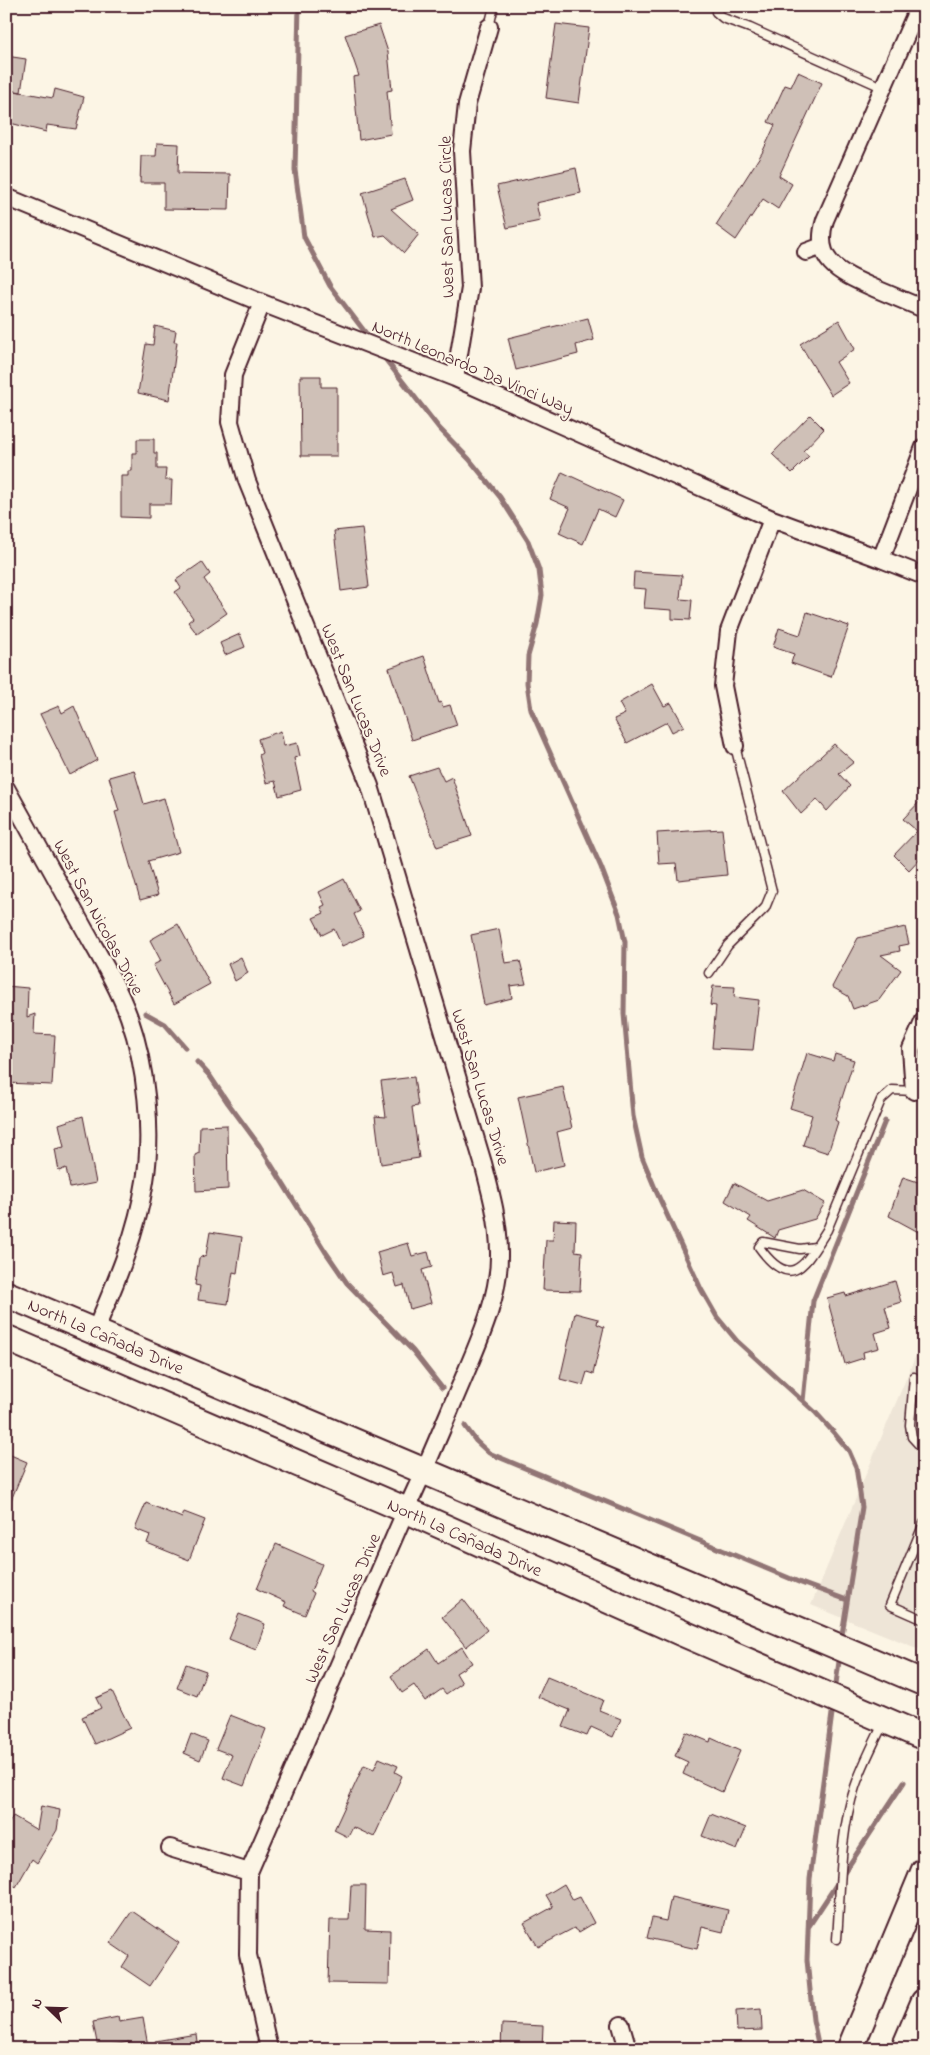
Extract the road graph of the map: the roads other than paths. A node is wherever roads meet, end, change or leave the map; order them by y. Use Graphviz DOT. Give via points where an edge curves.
graph roads {
  1 [pos="494,6"];
  2 [pos="718,6"];
  3 [pos="919,6"];
  4 [pos="489,27"];
  5 [pos="884,88"];
  6 [pos="6,197"];
  7 [pos="262,303"];
  8 [pos="924,309"];
  9 [pos="455,378"];
  10 [pos="924,447"];
  11 [pos="772,519"];
  12 [pos="882,559"];
  13 [pos="924,576"];
  14 [pos="735,746"];
  15 [pos="6,788"];
  16 [pos="708,973"];
  17 [pos="924,1020"];
  18 [pos="914,1091"];
  19 [pos="815,1247"];
  20 [pos="6,1294"];
  21 [pos="95,1331"];
  22 [pos="6,1338"];
  23 [pos="914,1377"];
  24 [pos="924,1450"];
  25 [pos="424,1472"];
  26 [pos="406,1510"];
  27 [pos="924,1522"];
  28 [pos="924,1620"];
  29 [pos="924,1683"];
  30 [pos="884,1720"];
  31 [pos="924,1737"];
  32 [pos="170,1848"];
  33 [pos="924,1871"];
  34 [pos="249,1872"];
  35 [pos="837,1939"];
  36 [pos="924,2002"];
  37 [pos="621,2025"];
  38 [pos="269,2049"];
  39 [pos="628,2049"];
  40 [pos="850,2049"];
  41 [pos="904,2049"];
  1 -- 4 [label="lane"];
  2 -- 5 [label="lane" via="716,12 723,18"];
  3 -- 5 [label="street"];
  4 -- 9 [label="street, West San Lucas Circle" via="467,104 462,152 470,288"];
  5 -- 8 [label="street" via="814,249 839,271"];
  6 -- 7 [label="street, North Leonardo Da Vinci Way"];
  7 -- 9 [label="street, North Leonardo Da Vinci Way"];
  7 -- 25 [label="street, West San Lucas Drive" via="233,375 230,422 248,481 370,786 497,1214 500,1254 495,1289 484,1328"];
  9 -- 11 [label="street, North Leonardo Da Vinci Way"];
  10 -- 12 [label="street"];
  11 -- 12 [label="street, North Leonardo Da Vinci Way"];
  11 -- 14 [label="street" via="728,631 723,686"];
  12 -- 13 [label="street, North Leonardo Da Vinci Way"];
  14 -- 16 [label="lane" via="772,891 765,908 728,945"];
  15 -- 21 [label="street, West San Nicolas Drive" via="113,981 129,1017 140,1056 146,1094 146,1180 124,1262"];
  17 -- 18 [label="street" via="911,1049"];
  18 -- 19 [label="lane" via="892,1090 881,1100 827,1230"];
  19 -- 19 [label="lane" via="806,1262 797,1270 789,1271 776,1266 759,1247 763,1242 800,1249"];
  20 -- 21 [label="main road, North La Cañada Drive"];
  21 -- 25 [label="main road, North La Cañada Drive"];
  22 -- 26 [label="main road, North La Cañada Drive"];
  23 -- 24 [label="lane" via="910,1425 912,1437"];
  25 -- 26 [label="street, West San Lucas Drive"];
  25 -- 29 [label="main road, North La Cañada Drive"];
  26 -- 30 [label="main road, North La Cañada Drive"];
  26 -- 34 [label="street, West San Lucas Drive"];
  27 -- 28 [label="lane" via="890,1605"];
  30 -- 31 [label="main road, North La Cañada Drive"];
  30 -- 35 [label="lane" via="850,1805"];
  32 -- 34 [label="street"];
  33 -- 40 [label="main road"];
  34 -- 38 [label="street, West San Lucas Drive" via="248,1955"];
  36 -- 41 [label="main road"];
  37 -- 39 [label="street"];
}
